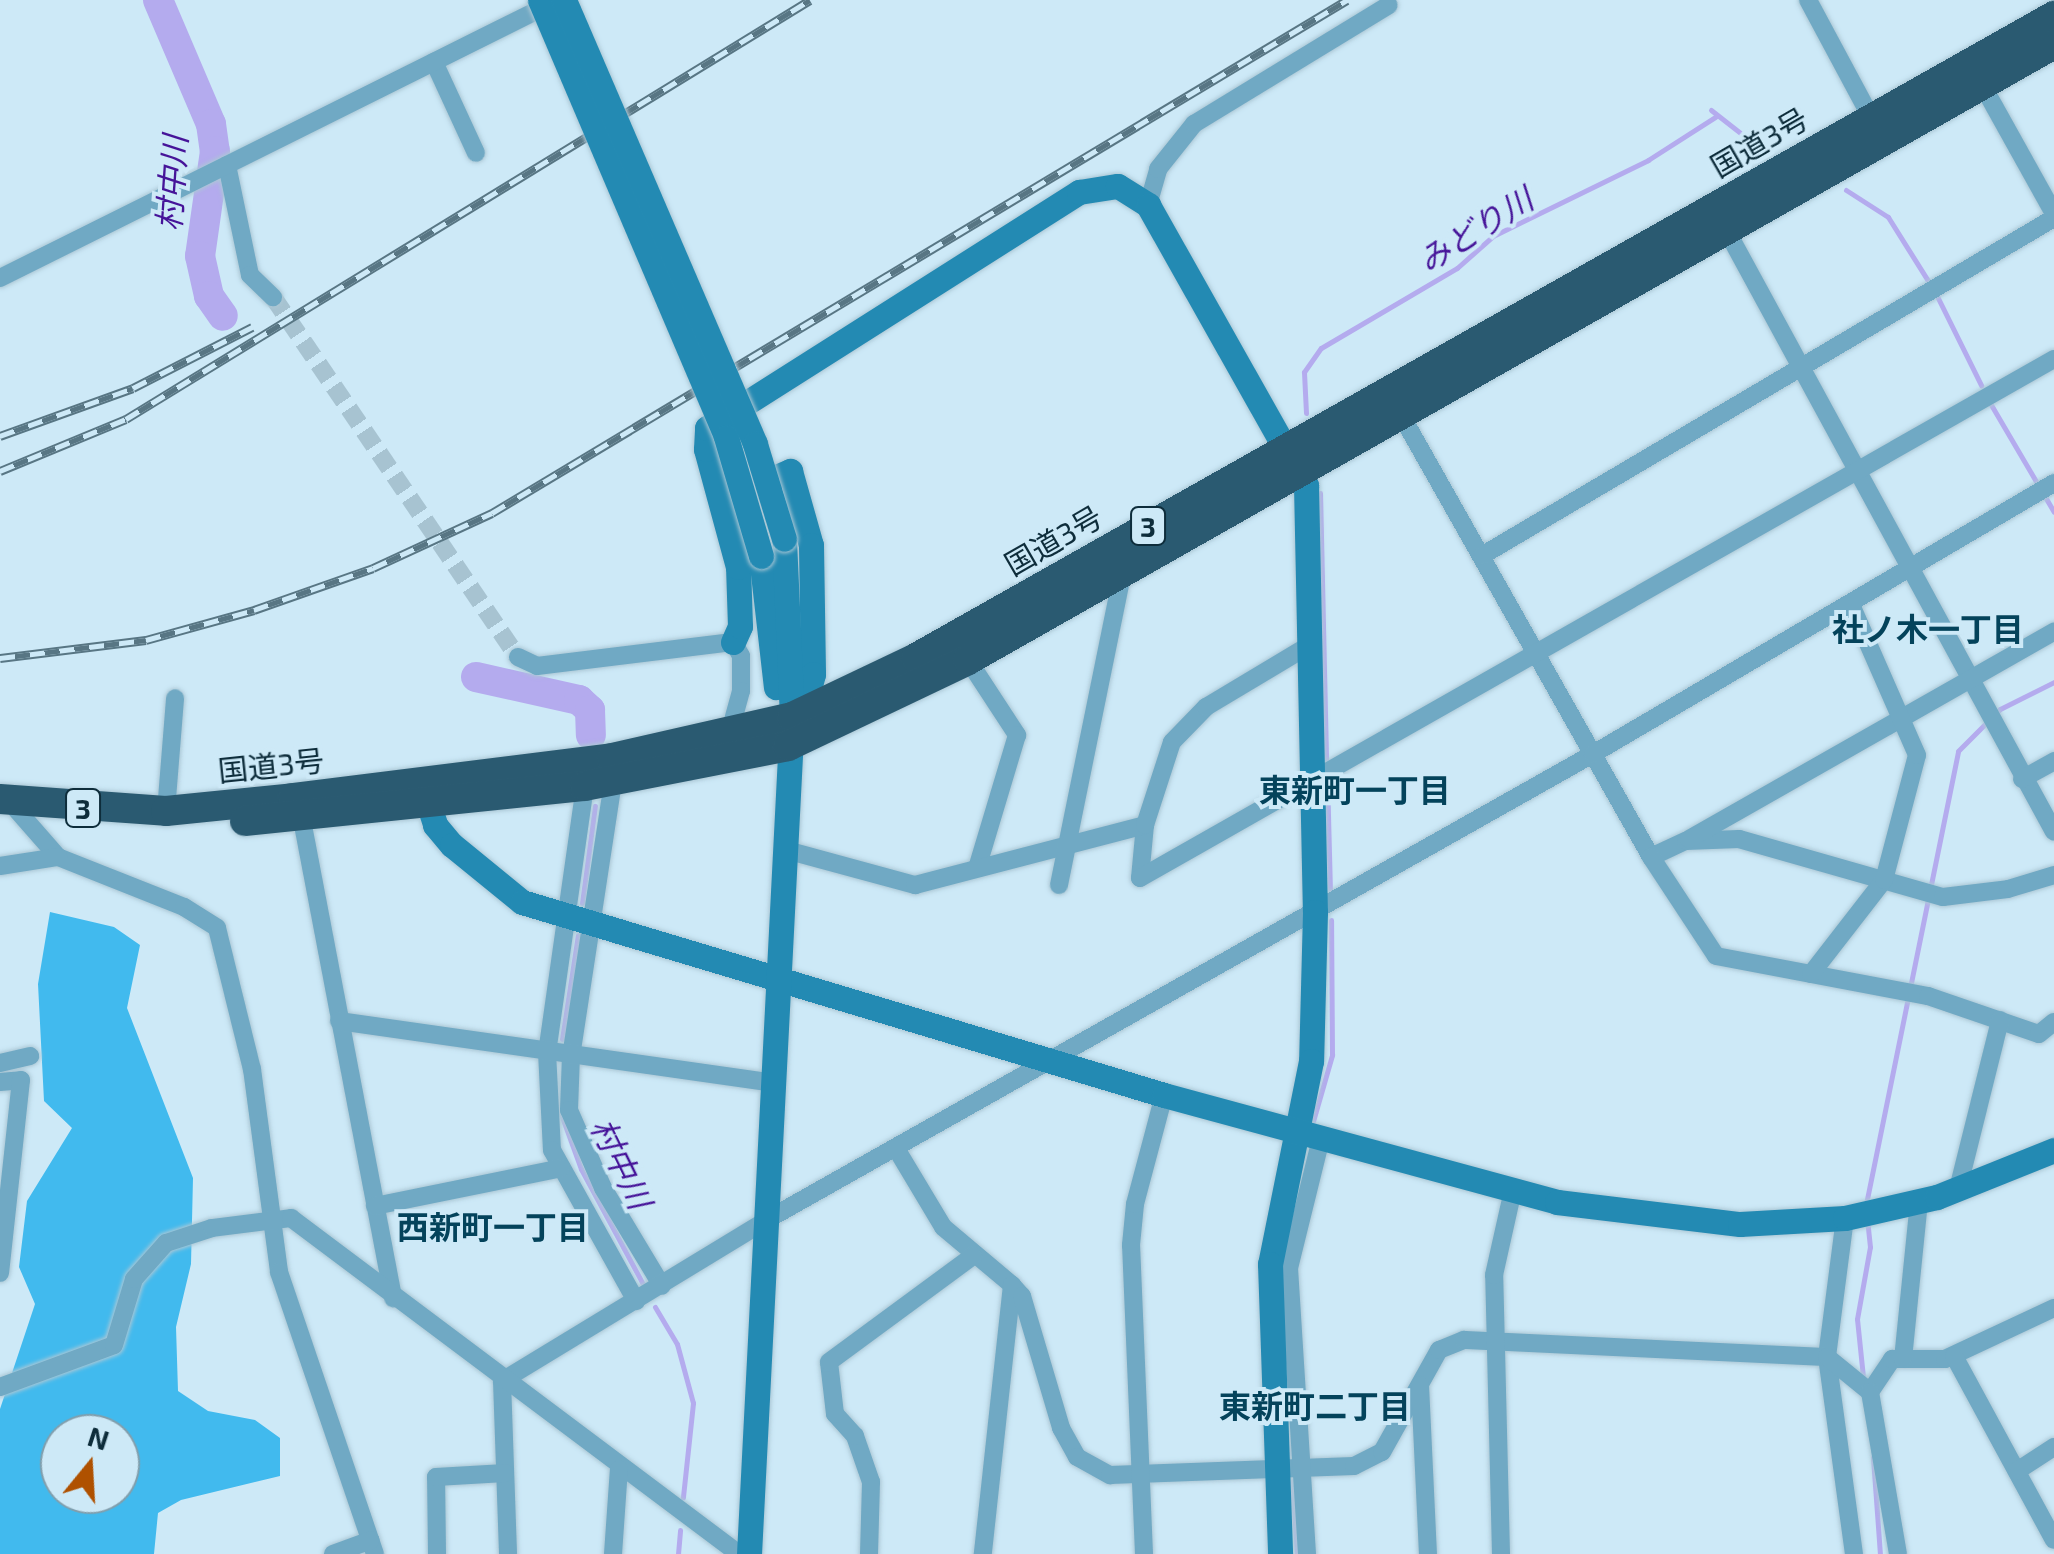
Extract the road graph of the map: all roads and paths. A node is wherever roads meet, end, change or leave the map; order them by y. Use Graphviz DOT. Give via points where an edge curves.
graph roads {
  1 [pos="540,0"];
  2 [pos="561,0"];
  3 [pos="1808,0"];
  4 [pos="1389,5"];
  5 [pos="2054,16"];
  6 [pos="2054,44"];
  7 [pos="434,62"];
  8 [pos="1976,74"];
  9 [pos="1877,130"];
  10 [pos="476,153"];
  11 [pos="228,165"];
  12 [pos="1148,205"];
  13 [pos="2054,216"];
  14 [pos="1720,219"];
  15 [pos="0,278"];
  16 [pos="273,297"];
  17 [pos="2054,359"];
  18 [pos="1799,366"];
  19 [pos="1400,413"];
  20 [pos="1294,458"];
  21 [pos="1855,474"];
  22 [pos="2052,484"];
  23 [pos="722,500"];
  24 [pos="1483,554"];
  25 [pos="1913,569"];
  26 [pos="1122,574"];
  27 [pos="1851,605"];
  28 [pos="2054,632"];
  29 [pos="733,642"];
  30 [pos="1308,646"];
  31 [pos="518,657"];
  32 [pos="1538,657"];
  33 [pos="968,660"];
  34 [pos="1972,677"];
  35 [pos="175,698"];
  36 [pos="1905,716"];
  37 [pos="793,723"];
  38 [pos="729,735"];
  39 [pos="1592,754"];
  40 [pos="2054,762"];
  41 [pos="2022,779"];
  42 [pos="1313,780"];
  43 [pos="599,784"];
  44 [pos="425,795"];
  45 [pos="4,800"];
  46 [pos="166,810"];
  47 [pos="302,820"];
  48 [pos="1145,826"];
  49 [pos="2054,832"];
  50 [pos="1686,840"];
  51 [pos="1067,842"];
  52 [pos="786,850"];
  53 [pos="58,856"];
  54 [pos="1650,857"];
  55 [pos="0,866"];
  56 [pos="977,868"];
  57 [pos="2054,875"];
  58 [pos="1884,880"];
  59 [pos="1058,885"];
  60 [pos="1315,912"];
  61 [pos="564,915"];
  62 [pos="591,923"];
  63 [pos="1811,974"];
  64 [pos="779,981"];
  65 [pos="2000,1020"];
  66 [pos="339,1021"];
  67 [pos="2054,1022"];
  68 [pos="548,1052"];
  69 [pos="572,1055"];
  70 [pos="30,1056"];
  71 [pos="1059,1059"];
  72 [pos="0,1063"];
  73 [pos="0,1082"];
  74 [pos="773,1083"];
  75 [pos="1164,1095"];
  76 [pos="9,1112"];
  77 [pos="1292,1131"];
  78 [pos="1321,1139"];
  79 [pos="7,1147"];
  80 [pos="897,1150"];
  81 [pos="2053,1154"];
  82 [pos="561,1168"];
  83 [pos="1958,1189"];
  84 [pos="1513,1190"];
  85 [pos="5,1191"];
  86 [pos="1919,1201"];
  87 [pos="375,1206"];
  88 [pos="1859,1215"];
  89 [pos="763,1222"];
  90 [pos="270,1224"];
  91 [pos="973,1256"];
  92 [pos="0,1273"];
  93 [pos="1012,1285"];
  94 [pos="662,1286"];
  95 [pos="393,1298"];
  96 [pos="636,1301"];
  97 [pos="2054,1308"];
  98 [pos="1494,1340"];
  99 [pos="1954,1356"];
  100 [pos="1827,1357"];
  101 [pos="1904,1359"];
  102 [pos="1420,1380"];
  103 [pos="502,1381"];
  104 [pos="0,1387"];
  105 [pos="1870,1392"];
  106 [pos="2054,1447"];
  107 [pos="1277,1468"];
  108 [pos="1306,1469"];
  109 [pos="619,1470"];
  110 [pos="2017,1471"];
  111 [pos="505,1473"];
  112 [pos="1142,1473"];
  113 [pos="2054,1540"];
  114 [pos="373,1547"];
  115 [pos="333,1554"];
  116 [pos="437,1554"];
  117 [pos="508,1554"];
  118 [pos="613,1554"];
  119 [pos="739,1554"];
  120 [pos="749,1554"];
  121 [pos="869,1554"];
  122 [pos="983,1554"];
  123 [pos="1144,1554"];
  124 [pos="1280,1554"];
  125 [pos="1307,1554"];
  126 [pos="1428,1554"];
  127 [pos="1501,1554"];
  128 [pos="1854,1554"];
  129 [pos="1898,1554"];
  1 -- 37 [label="street, bridge" via="726,437 761,556"];
  2 -- 7 [label="street"];
  2 -- 37 [label="street, bridge" via="755,444 784,539"];
  3 -- 9 [label="street"];
  4 -- 12 [label="street" via="1194,124 1158,169"];
  5 -- 8 [label="highway, 国道3号 / 3"];
  6 -- 8 [label="highway, 国道3号 / 3"];
  7 -- 10 [label="street"];
  7 -- 11 [label="street"];
  8 -- 9 [label="highway, 国道3号 / 3"];
  8 -- 13 [label="street"];
  9 -- 14 [label="highway, 国道3号 / 3"];
  11 -- 15 [label="street"];
  11 -- 16 [label="street" via="250,275"];
  12 -- 20 [label="street"];
  12 -- 23 [label="street" via="1118,186 1079,192 720,415 706,439"];
  13 -- 18 [label="street"];
  14 -- 18 [label="street"];
  14 -- 19 [label="highway, 国道3号 / 3"];
  14 -- 20 [label="highway, 国道3号 / 3"];
  17 -- 21 [label="street"];
  18 -- 21 [label="street"];
  18 -- 24 [label="street"];
  19 -- 20 [label="highway, 国道3号 / 3"];
  19 -- 24 [label="street"];
  20 -- 26 [label="highway, 国道3号 / 3"];
  20 -- 30 [label="street"];
  20 -- 37 [label="highway, 国道3号 / 3"];
  21 -- 25 [label="street"];
  21 -- 32 [label="street"];
  22 -- 25 [label="street"];
  23 -- 29 [label="street" via="739,584"];
  23 -- 37 [label="street" via="790,470 811,544"];
  24 -- 32 [label="street"];
  25 -- 27 [label="street"];
  25 -- 34 [label="street"];
  26 -- 33 [label="highway, 国道3号 / 3"];
  26 -- 51 [label="street"];
  27 -- 36 [label="street"];
  27 -- 39 [label="street"];
  28 -- 34 [label="street"];
  29 -- 31 [label="street" via="538,666"];
  29 -- 38 [label="street" via="742,656 741,691"];
  30 -- 42 [label="street"];
  30 -- 48 [label="street" via="1206,707 1172,742"];
  32 -- 39 [label="street"];
  32 -- 42 [label="street"];
  33 -- 37 [label="highway, 国道3号 / 3"];
  33 -- 56 [label="street" via="1017,735"];
  34 -- 36 [label="street"];
  34 -- 41 [label="street"];
  35 -- 46 [label="street"];
  36 -- 50 [label="street"];
  36 -- 58 [label="street" via="1916,755"];
  37 -- 38 [label="highway, 国道3号 / 3"];
  37 -- 43 [label="highway, 国道3号 / 3"];
  37 -- 52 [label="street"];
  38 -- 44 [label="highway, 国道3号 / 3"];
  39 -- 54 [label="street"];
  39 -- 60 [label="street"];
  40 -- 41 [label="street"];
  41 -- 49 [label="street"];
  42 -- 48 [label="street" via="1140,878"];
  42 -- 60 [label="street"];
  43 -- 44 [label="highway, 国道3号 / 3"];
  43 -- 61 [label="street"];
  43 -- 62 [label="street"];
  44 -- 46 [label="highway, 国道3号 / 3"];
  44 -- 47 [label="highway, 国道3号 / 3"];
  44 -- 61 [label="street" via="452,846 522,902"];
  45 -- 46 [label="highway, 国道3号 / 3"];
  45 -- 53 [label="street"];
  46 -- 47 [label="highway, 国道3号 / 3" via="219,821"];
  47 -- 66 [label="street"];
  48 -- 51 [label="street"];
  50 -- 54 [label="street"];
  50 -- 58 [label="street" via="1738,839"];
  51 -- 56 [label="street"];
  51 -- 59 [label="street"];
  52 -- 56 [label="street" via="915,885"];
  52 -- 64 [label="street"];
  53 -- 55 [label="street"];
  53 -- 90 [label="street" via="184,907 217,928 252,1069"];
  54 -- 63 [label="street" via="1716,956"];
  57 -- 58 [label="street" via="2008,890 1944,897"];
  58 -- 63 [label="street"];
  60 -- 71 [label="street"];
  60 -- 77 [label="street" via="1311,1061"];
  61 -- 62 [label="street"];
  61 -- 68 [label="street"];
  62 -- 64 [label="street"];
  62 -- 69 [label="street"];
  63 -- 65 [label="street" via="1928,996"];
  64 -- 71 [label="street"];
  64 -- 74 [label="street"];
  65 -- 67 [label="street" via="2039,1034"];
  65 -- 83 [label="street"];
  66 -- 68 [label="street"];
  66 -- 87 [label="street"];
  68 -- 69 [label="street"];
  68 -- 82 [label="street" via="552,1150"];
  69 -- 74 [label="street"];
  69 -- 94 [label="street" via="569,1110 582,1146"];
  70 -- 72 [label="street"];
  71 -- 75 [label="street"];
  71 -- 80 [label="street"];
  73 -- 76 [label="street" via="21,1080"];
  74 -- 89 [label="street"];
  75 -- 77 [label="street"];
  75 -- 112 [label="street" via="1135,1204 1132,1245"];
  76 -- 79 [label="street"];
  77 -- 78 [label="street"];
  77 -- 107 [label="street" via="1270,1264"];
  78 -- 84 [label="street"];
  78 -- 108 [label="street" via="1290,1268"];
  79 -- 85 [label="street"];
  80 -- 89 [label="street"];
  80 -- 91 [label="street" via="943,1226"];
  81 -- 83 [label="street"];
  82 -- 87 [label="street"];
  82 -- 96 [label="street"];
  83 -- 86 [label="street"];
  84 -- 88 [label="street" via="1645,1217 1740,1224"];
  84 -- 98 [label="street" via="1494,1275"];
  85 -- 92 [label="street"];
  86 -- 88 [label="street"];
  86 -- 101 [label="street"];
  87 -- 95 [label="street"];
  88 -- 100 [label="street"];
  89 -- 94 [label="street"];
  89 -- 120 [label="street"];
  90 -- 95 [label="street" via="291,1218"];
  90 -- 104 [label="street" via="212,1228 166,1243 134,1279 114,1344"];
  90 -- 114 [label="street" via="278,1272"];
  91 -- 93 [label="street"];
  91 -- 121 [label="street" via="830,1362 835,1414 855,1436 871,1482"];
  93 -- 112 [label="street" via="1022,1296 1061,1428 1078,1457 1110,1475"];
  93 -- 122 [label="street"];
  94 -- 96 [label="street"];
  95 -- 103 [label="street"];
  96 -- 103 [label="street"];
  97 -- 99 [label="street"];
  98 -- 100 [label="street"];
  98 -- 102 [label="street" via="1464,1340 1440,1350"];
  98 -- 127 [label="street"];
  99 -- 101 [label="street"];
  99 -- 110 [label="street"];
  100 -- 105 [label="street"];
  100 -- 128 [label="street"];
  101 -- 105 [label="street" via="1892,1359"];
  102 -- 108 [label="street" via="1382,1452 1354,1466"];
  102 -- 126 [label="street"];
  103 -- 109 [label="street"];
  103 -- 111 [label="street"];
  105 -- 129 [label="street"];
  106 -- 110 [label="street"];
  107 -- 108 [label="street"];
  107 -- 112 [label="street"];
  107 -- 124 [label="street"];
  108 -- 125 [label="street"];
  109 -- 118 [label="street"];
  109 -- 119 [label="street"];
  110 -- 113 [label="street"];
  111 -- 116 [label="street" via="436,1477"];
  111 -- 117 [label="street"];
  112 -- 123 [label="street"];
  114 -- 115 [label="street"];
}
